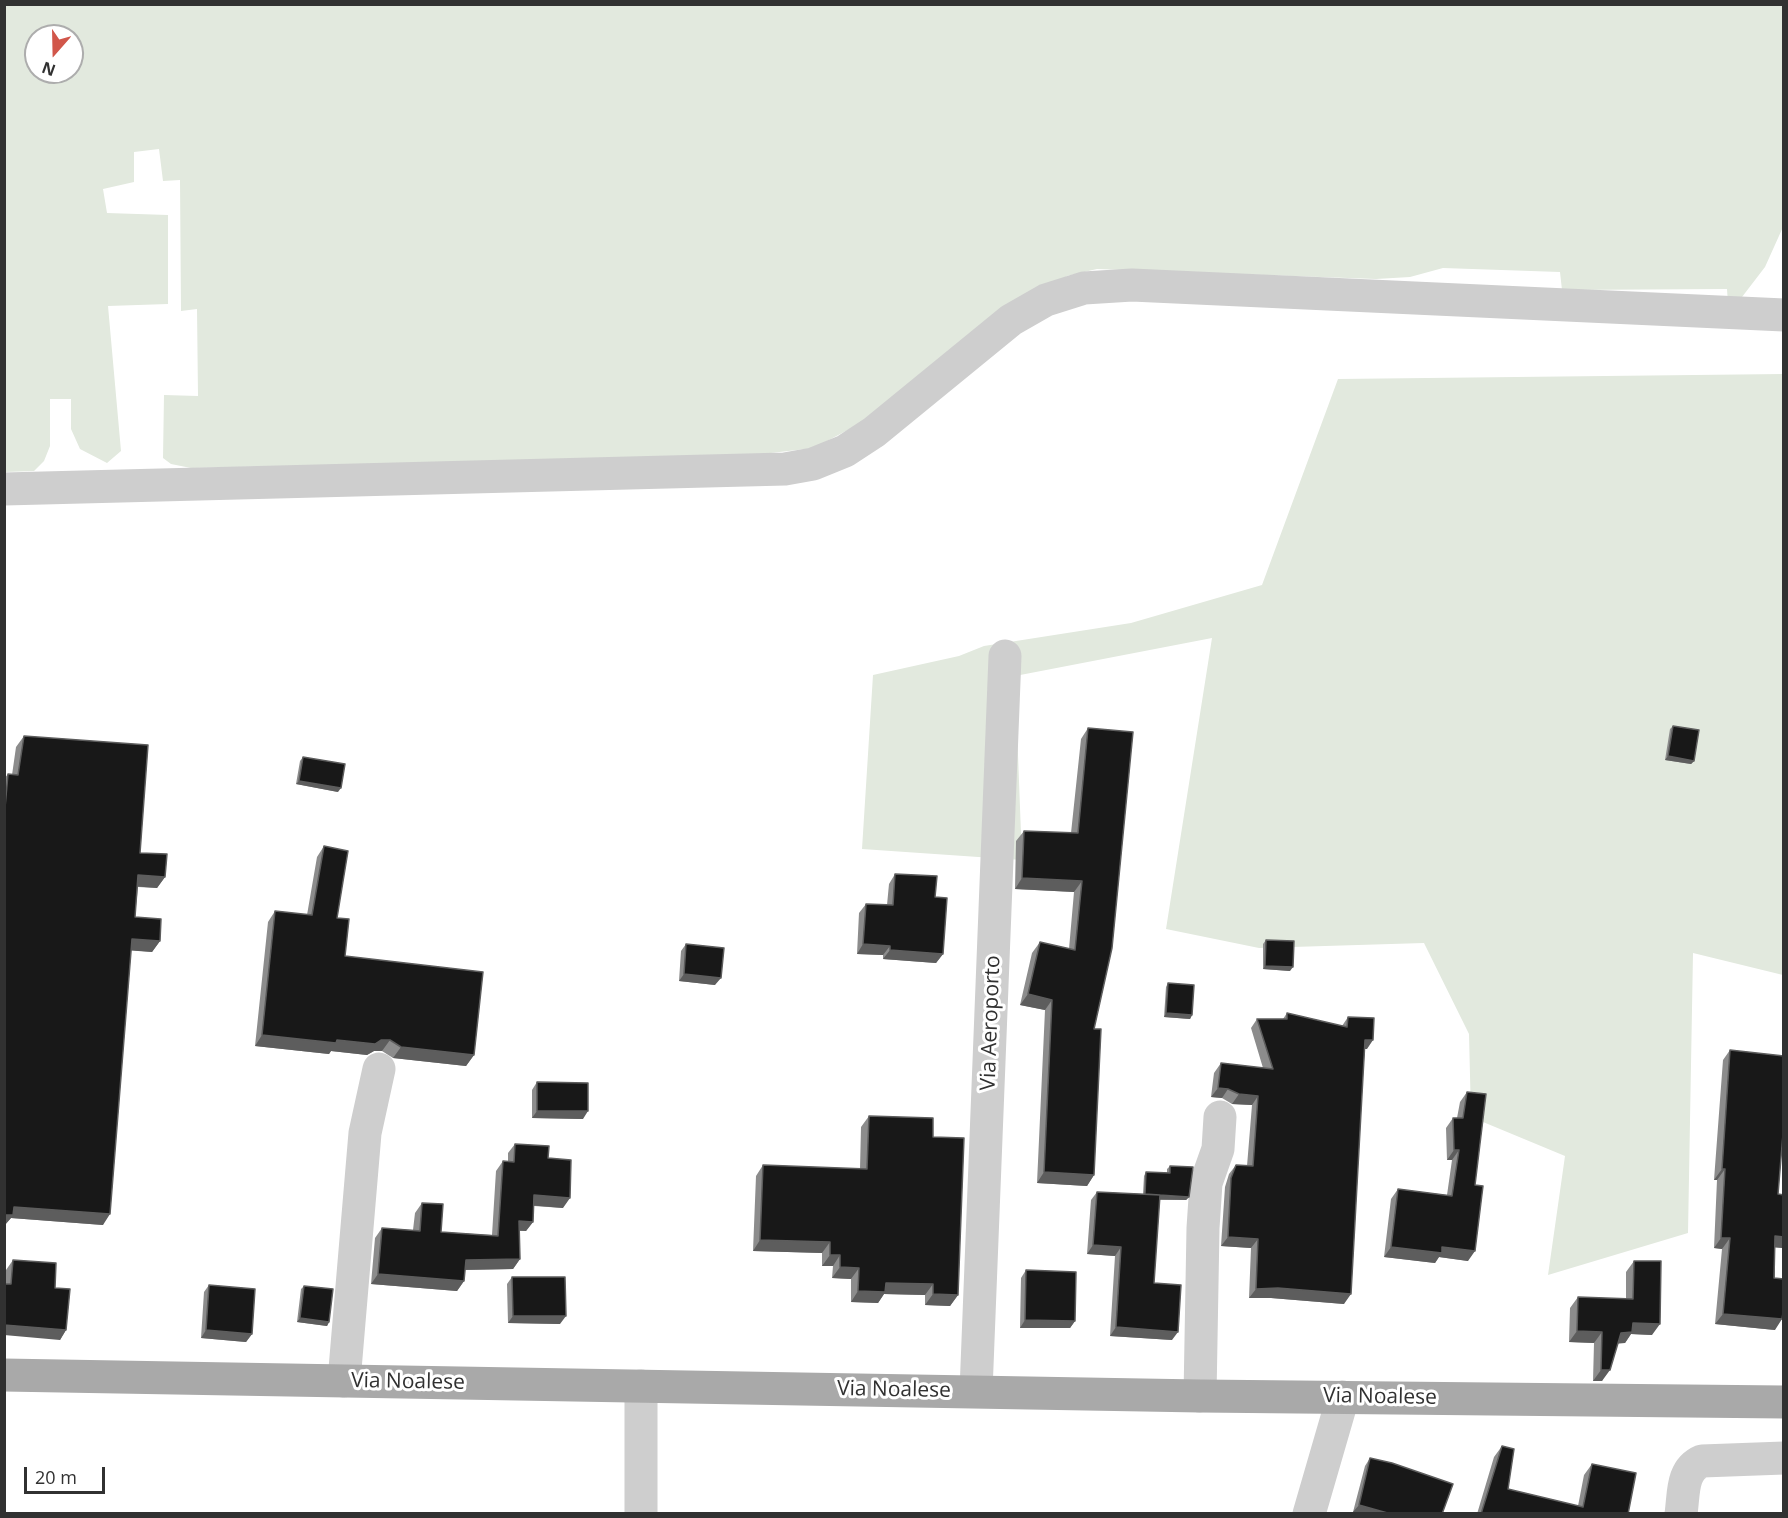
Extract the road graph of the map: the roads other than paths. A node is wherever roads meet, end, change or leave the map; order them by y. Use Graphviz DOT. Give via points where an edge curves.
graph roads {
  1 [pos="1784,315"];
  2 [pos="4,489"];
  3 [pos="1005,656"];
  4 [pos="380,1069"];
  5 [pos="1220,1117"];
  6 [pos="4,1375"];
  7 [pos="344,1381"];
  8 [pos="641,1386"];
  9 [pos="976,1391"];
  10 [pos="1200,1396"];
  11 [pos="1343,1397"];
  12 [pos="1784,1402"];
  13 [pos="1784,1458"];
  14 [pos="641,1514"];
  15 [pos="1309,1514"];
  16 [pos="1681,1514"];
  1 -- 2 [label="street" via="1144,286 1084,288 1046,300 1011,320 874,432 845,451 794,468"];
  3 -- 9 [label="street, Via Aeroporto"];
  4 -- 7 [label="street" via="364,1133"];
  5 -- 10 [label="street" via="1218,1149 1206,1183"];
  6 -- 7 [label="main road, Via Noalese"];
  7 -- 8 [label="main road, Via Noalese"];
  8 -- 9 [label="main road, Via Noalese"];
  8 -- 14 [label="street"];
  9 -- 10 [label="main road, Via Noalese"];
  10 -- 11 [label="main road, Via Noalese"];
  11 -- 12 [label="main road, Via Noalese"];
  11 -- 15 [label="street"];
  13 -- 16 [label="street" via="1702,1461 1687,1474"];
}
